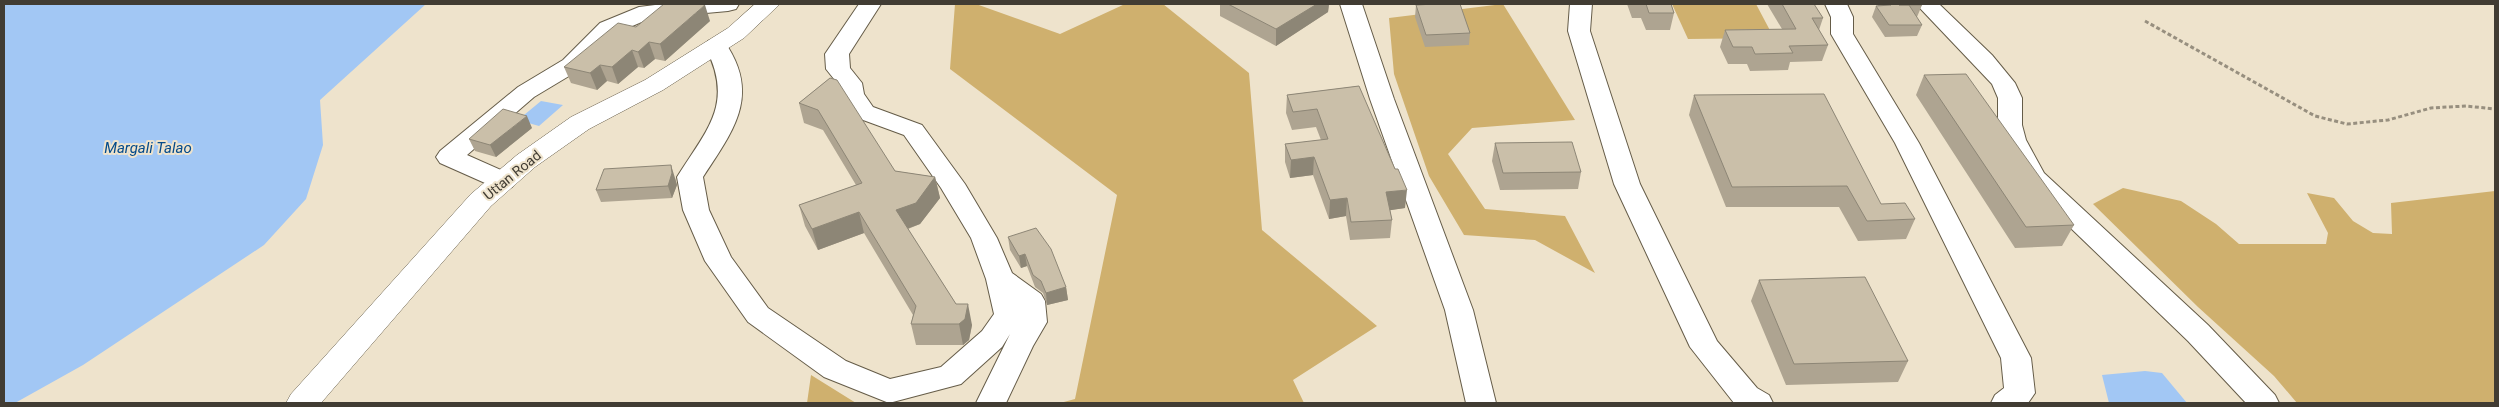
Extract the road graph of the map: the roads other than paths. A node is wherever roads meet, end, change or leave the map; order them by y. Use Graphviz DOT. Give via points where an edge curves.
graph roads {
  1 [pos="728,4"];
  2 [pos="768,4"];
  3 [pos="870,4"];
  4 [pos="1351,4"];
  5 [pos="1581,4"];
  6 [pos="1836,4"];
  7 [pos="1927,4"];
  8 [pos="716,46"];
  9 [pos="503,181"];
  10 [pos="1000,279"];
  11 [pos="302,403"];
  12 [pos="992,403"];
  13 [pos="1481,403"];
  14 [pos="1758,403"];
  15 [pos="2006,403"];
  16 [pos="2264,403"];
  1 -- 9 [label="street" via="647,12 608,28 571,65 526,92 449,157"];
  2 -- 8 [label="main road, Uttan Road"];
  3 -- 10 [label="street" via="837,54 838,70 850,83 852,94 864,112 913,130 952,184 979,230"];
  4 -- 13 [label="street" via="1459,310"];
  5 -- 14 [label="street" via="1579,31 1627,184 1705,347 1746,396"];
  6 -- 15 [label="street" via="1842,16 1842,34 1907,143 2016,358 2020,393"];
  7 -- 16 [label="street" via="1998,76 2010,95 2010,126 2016,151 2035,179 2198,333"];
  8 -- 9 [label="main road, Uttan Road" via="654,85 580,123"];
  8 -- 10 [label="street" via="730,81 728,115 690,177 696,210 719,261 758,315 835,369 888,391 950,376 992,339 1008,315"];
  9 -- 11 [label="main road, Uttan Road" via="481,200"];
  10 -- 12 [label="street" via="1031,301 1033,322"];
}
